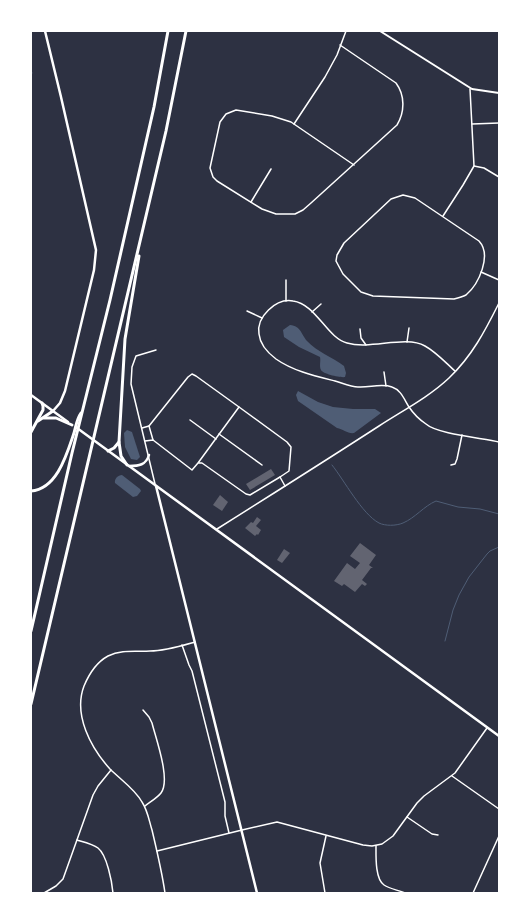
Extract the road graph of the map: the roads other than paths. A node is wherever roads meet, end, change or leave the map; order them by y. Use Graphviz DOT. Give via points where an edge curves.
graph roads {
  1 [pos="45,31"];
  2 [pos="168,31"];
  3 [pos="186,31"];
  4 [pos="346,31"];
  5 [pos="380,31"];
  6 [pos="340,45"];
  7 [pos="470,88"];
  8 [pos="499,93"];
  9 [pos="499,123"];
  10 [pos="294,124"];
  11 [pos="472,124"];
  12 [pos="354,165"];
  13 [pos="474,166"];
  14 [pos="271,169"];
  15 [pos="499,177"];
  16 [pos="251,202"];
  17 [pos="443,216"];
  18 [pos="144,226"];
  19 [pos="481,272"];
  20 [pos="286,280"];
  21 [pos="499,280"];
  22 [pos="286,301"];
  23 [pos="499,303"];
  24 [pos="321,304"];
  25 [pos="247,312"];
  26 [pos="312,312"];
  27 [pos="262,318"];
  28 [pos="409,328"];
  29 [pos="360,329"];
  30 [pos="407,342"];
  31 [pos="366,346"];
  32 [pos="156,350"];
  33 [pos="455,371"];
  34 [pos="384,372"];
  35 [pos="386,386"];
  36 [pos="31,395"];
  37 [pos="42,403"];
  38 [pos="409,406"];
  39 [pos="239,407"];
  40 [pos="53,411"];
  41 [pos="44,418"];
  42 [pos="190,420"];
  43 [pos="37,423"];
  44 [pos="72,425"];
  45 [pos="149,426"];
  46 [pos="142,428"];
  47 [pos="31,432"];
  48 [pos="219,434"];
  49 [pos="462,435"];
  50 [pos="75,436"];
  51 [pos="216,439"];
  52 [pos="153,440"];
  53 [pos="145,441"];
  54 [pos="119,442"];
  55 [pos="499,442"];
  56 [pos="108,451"];
  57 [pos="149,454"];
  58 [pos="198,463"];
  59 [pos="128,465"];
  60 [pos="262,465"];
  61 [pos="451,465"];
  62 [pos="280,477"];
  63 [pos="156,485"];
  64 [pos="285,486"];
  65 [pos="31,491"];
  66 [pos="217,529"];
  67 [pos="31,631"];
  68 [pos="195,642"];
  69 [pos="182,645"];
  70 [pos="31,704"];
  71 [pos="143,710"];
  72 [pos="487,728"];
  73 [pos="499,736"];
  74 [pos="111,770"];
  75 [pos="452,776"];
  76 [pos="145,806"];
  77 [pos="499,809"];
  78 [pos="407,817"];
  79 [pos="242,830"];
  80 [pos="229,833"];
  81 [pos="326,835"];
  82 [pos="438,836"];
  83 [pos="499,836"];
  84 [pos="77,840"];
  85 [pos="376,846"];
  86 [pos="157,851"];
  87 [pos="44,893"];
  88 [pos="113,893"];
  89 [pos="165,893"];
  90 [pos="257,893"];
  91 [pos="325,893"];
  92 [pos="405,893"];
  93 [pos="473,893"];
  1 -- 40 [label="main road" via="96,250 94,270 65,391"];
  2 -- 50 [label="highway" via="154,107"];
  3 -- 18 [label="highway"];
  4 -- 6 [label="street"];
  5 -- 7 [label="street"];
  6 -- 10 [label="street" via="325,77"];
  6 -- 12 [label="street" via="388,76 396,83 402,99 402,118 397,125"];
  7 -- 8 [label="street"];
  7 -- 11 [label="street"];
  9 -- 11 [label="street"];
  10 -- 12 [label="street"];
  10 -- 16 [label="street" via="272,116 236,110 226,114 220,122 210,168 213,176"];
  11 -- 13 [label="street"];
  12 -- 16 [label="street" via="303,210 295,214 276,214"];
  13 -- 15 [label="street" via="484,168"];
  13 -- 17 [label="street"];
  14 -- 16 [label="street"];
  17 -- 19 [label="street" via="484,246 485,259"];
  17 -- 19 [label="street" via="410,196 391,199 340,248 337,264 354,286 361,292 373,296 461,298 473,287"];
  18 -- 54 [label="highway" via="125,339"];
  18 -- 70 [label="highway"];
  19 -- 21 [label="street"];
  20 -- 22 [label="street"];
  22 -- 26 [label="street" via="300,303"];
  22 -- 27 [label="street" via="273,306"];
  23 -- 33 [label="street" via="474,349"];
  24 -- 26 [label="street"];
  25 -- 27 [label="street"];
  26 -- 31 [label="street" via="341,340"];
  27 -- 35 [label="street" via="258,334 262,344 275,358 289,366 350,386"];
  28 -- 30 [label="street"];
  29 -- 31 [label="street" via="361,338"];
  30 -- 31 [label="street"];
  30 -- 33 [label="street" via="425,346"];
  32 -- 46 [label="street" via="137,354 133,360 131,384"];
  33 -- 38 [label="street" via="437,388"];
  34 -- 35 [label="street"];
  35 -- 38 [label="street" via="401,393"];
  36 -- 37 [label="main road"];
  37 -- 40 [label="main road"];
  37 -- 43 [label="highway" via="43,410"];
  38 -- 49 [label="street" via="429,427"];
  38 -- 64 [label="street"];
  39 -- 45 [label="street" via="192,374"];
  39 -- 48 [label="street"];
  39 -- 62 [label="street" via="290,445 289,471"];
  40 -- 41 [label="highway"];
  40 -- 44 [label="main road"];
  41 -- 43 [label="highway"];
  41 -- 44 [label="highway" via="56,418"];
  42 -- 51 [label="street"];
  43 -- 47 [label="highway"];
  44 -- 56 [label="main road"];
  45 -- 46 [label="street"];
  45 -- 52 [label="street"];
  46 -- 53 [label="street"];
  48 -- 51 [label="street"];
  48 -- 60 [label="street"];
  49 -- 55 [label="street"];
  49 -- 61 [label="street" via="457,459 455,464"];
  50 -- 65 [label="highway" via="54,477 45,486"];
  50 -- 67 [label="highway"];
  51 -- 58 [label="street"];
  52 -- 53 [label="street"];
  52 -- 58 [label="street" via="192,470"];
  53 -- 57 [label="street"];
  54 -- 56 [label="highway"];
  54 -- 59 [label="highway" via="121,456"];
  56 -- 59 [label="main road"];
  57 -- 59 [label="main road" via="142,464"];
  57 -- 63 [label="street"];
  58 -- 62 [label="street" via="202,463 250,495"];
  59 -- 63 [label="main road"];
  62 -- 64 [label="street"];
  63 -- 66 [label="main road"];
  63 -- 68 [label="main road"];
  64 -- 66 [label="street"];
  66 -- 72 [label="main road"];
  68 -- 69 [label="street"];
  68 -- 79 [label="main road"];
  69 -- 74 [label="street" via="150,652 115,653 102,660 87,678 81,707 83,721 97,753"];
  69 -- 80 [label="street" via="194,678 225,802"];
  71 -- 76 [label="street" via="152,723 165,775 161,793"];
  72 -- 73 [label="main road"];
  72 -- 75 [label="street"];
  74 -- 76 [label="street" via="137,794"];
  74 -- 84 [label="street" via="93,795"];
  75 -- 77 [label="street"];
  75 -- 78 [label="street" via="424,796"];
  76 -- 86 [label="street"];
  78 -- 82 [label="street"];
  78 -- 85 [label="street" via="393,836"];
  79 -- 80 [label="street"];
  79 -- 81 [label="street" via="277,822"];
  79 -- 90 [label="main road"];
  80 -- 86 [label="street"];
  81 -- 85 [label="street"];
  81 -- 91 [label="street" via="320,863"];
  83 -- 93 [label="street"];
  84 -- 87 [label="street" via="63,879"];
  84 -- 88 [label="street" via="94,846 103,853"];
  85 -- 92 [label="street" via="380,880 388,887"];
  86 -- 89 [label="street"];
}
